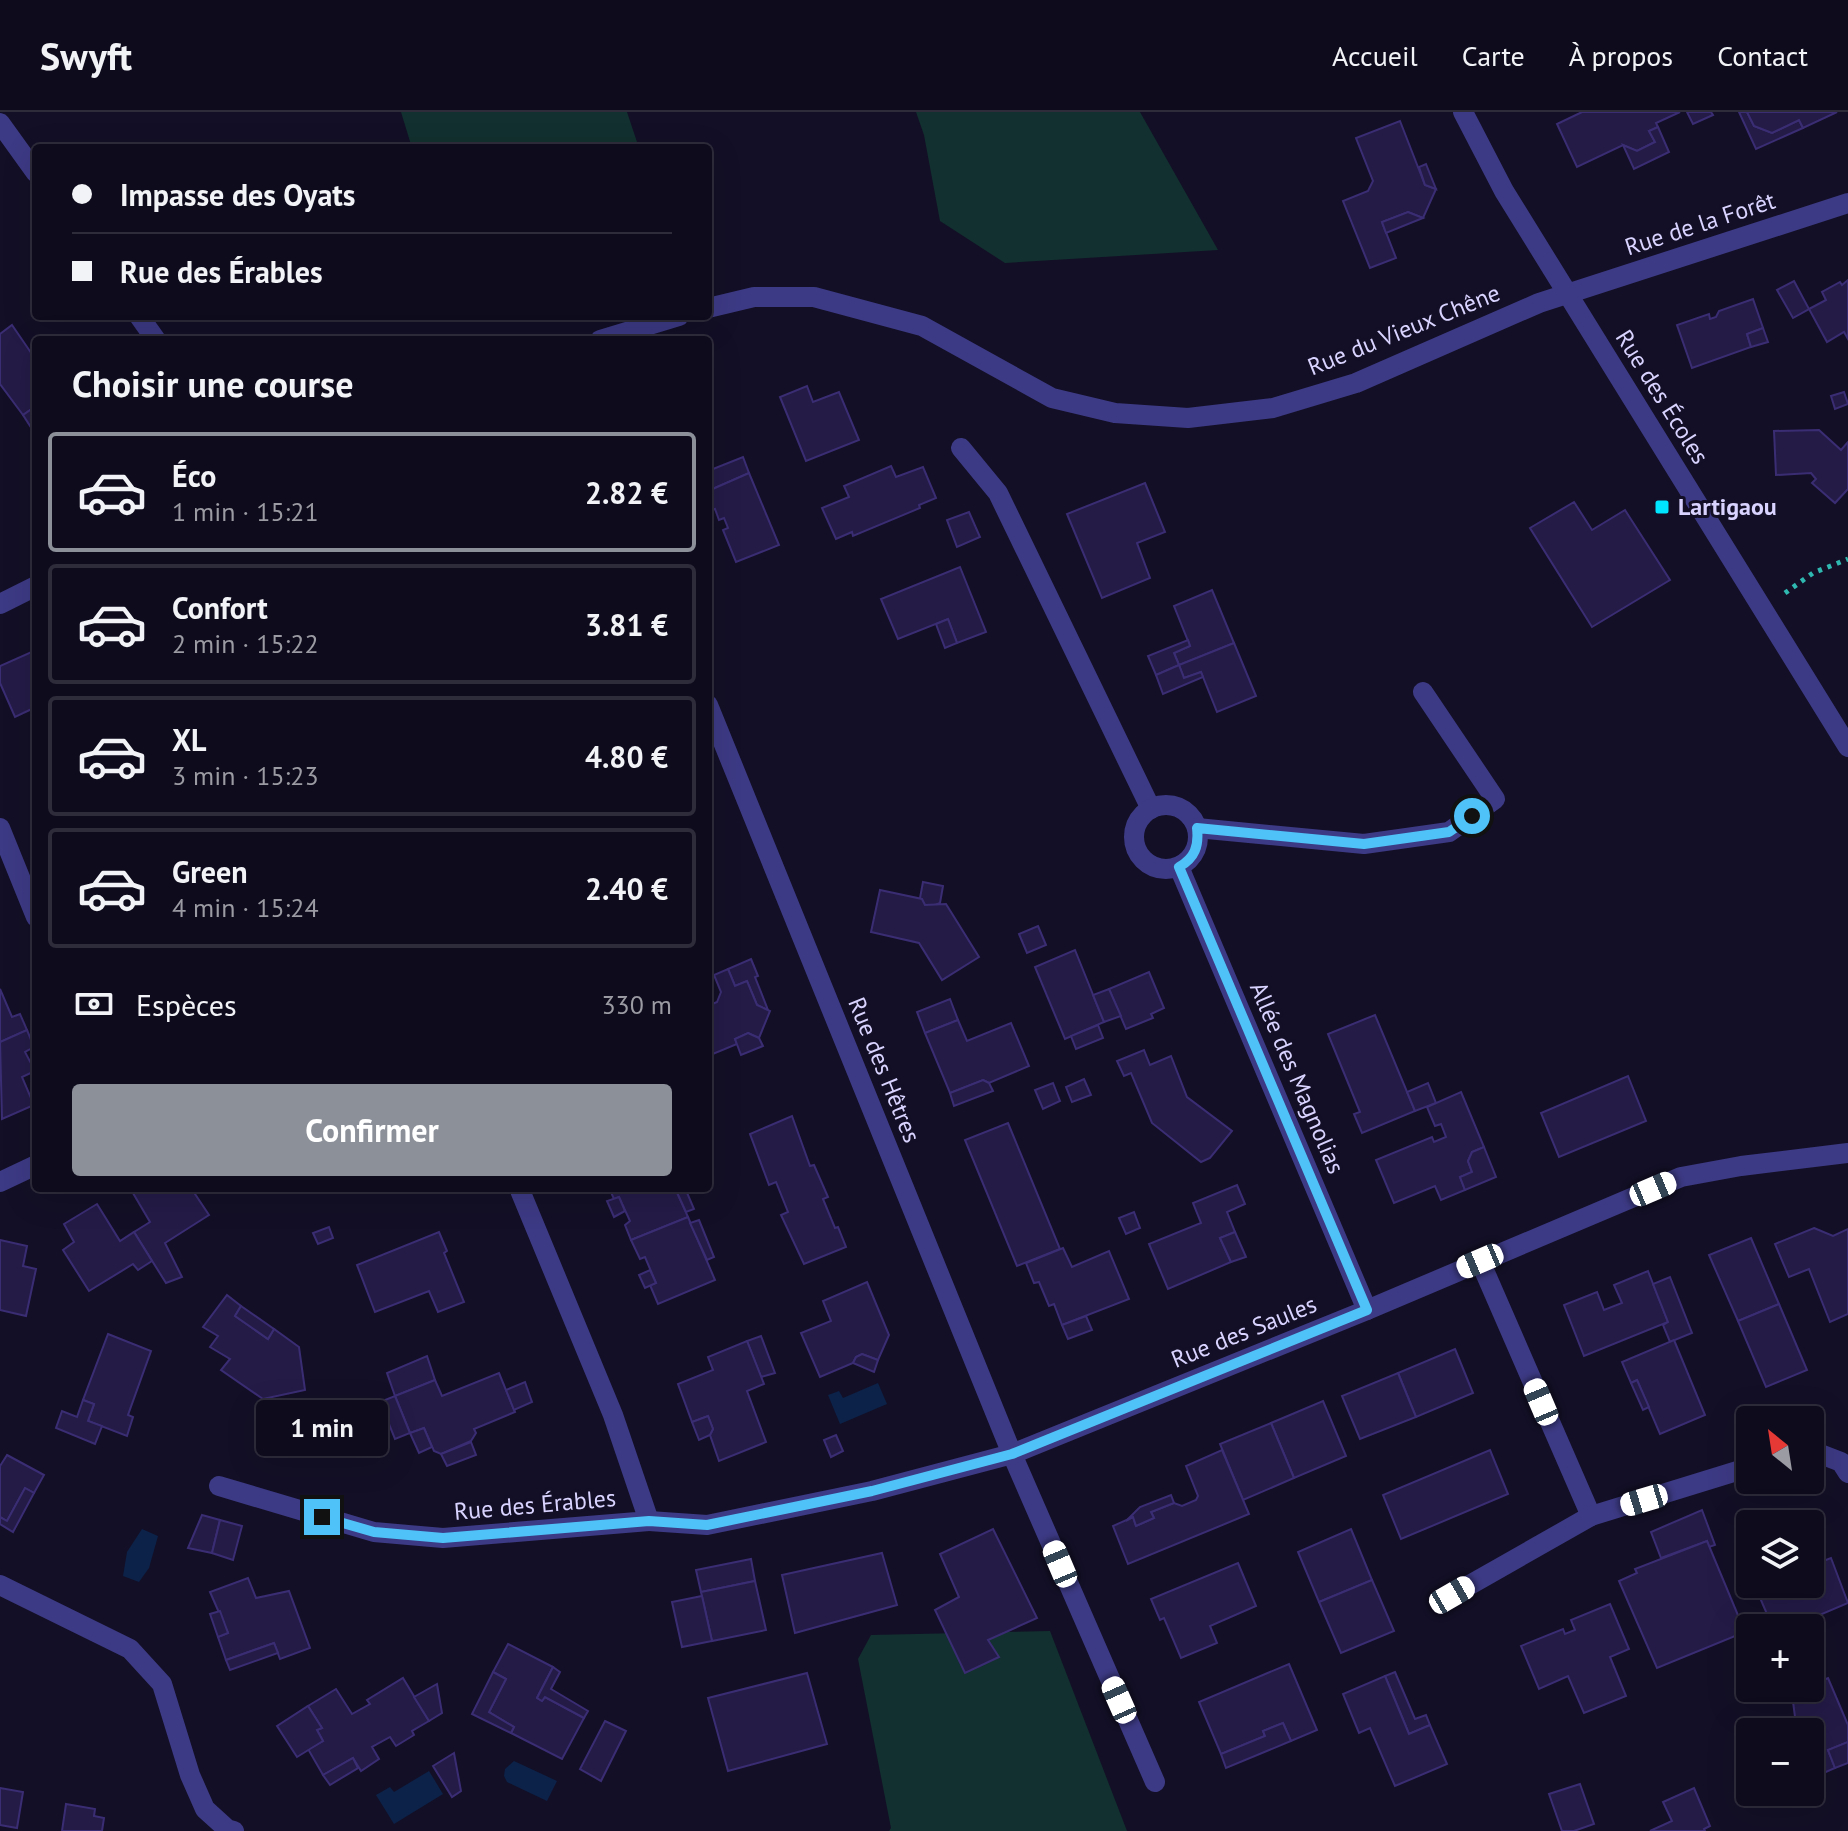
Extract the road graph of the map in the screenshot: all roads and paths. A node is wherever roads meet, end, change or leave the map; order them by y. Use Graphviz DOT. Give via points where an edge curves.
graph roads {
  1 [pos="1463,112"];
  2 [pos="0,123"];
  3 [pos="32,167"];
  4 [pos="1848,203"];
  5 [pos="1569,293"];
  6 [pos="712,307"];
  7 [pos="666,320"];
  8 [pos="613,336"];
  9 [pos="961,448"];
  10 [pos="1848,559"];
  11 [pos="32,588"];
  12 [pos="0,604"];
  13 [pos="1763,607"];
  14 [pos="1423,692"];
  15 [pos="712,715"];
  16 [pos="1848,747"];
  17 [pos="1151,809"];
  18 [pos="0,828"];
  19 [pos="1197,828"];
  20 [pos="1179,867"];
  21 [pos="32,907"];
  22 [pos="1848,1153"];
  23 [pos="32,1167"];
  24 [pos="0,1182"];
  25 [pos="521,1192"];
  26 [pos="1480,1261"];
  27 [pos="1367,1310"];
  28 [pos="1012,1454"];
  29 [pos="1824,1455"];
  30 [pos="1736,1471"];
  31 [pos="1848,1473"];
  32 [pos="219,1486"];
  33 [pos="1591,1516"];
  34 [pos="649,1521"];
  35 [pos="0,1585"];
  36 [pos="1452,1595"];
  37 [pos="1155,1782"];
  38 [pos="234,1831"];
  1 -- 5 [label="street, Rue des Écoles" via="1504,191"];
  2 -- 3 [label="street"];
  4 -- 5 [label="street, Rue de la Forêt"];
  5 -- 6 [label="street, Rue du Vieux Chêne" via="1356,383 1273,408 1188,418 1115,413 1052,398 922,326 814,297 754,297"];
  5 -- 13 [label="street, Rue des Écoles"];
  7 -- 8 [label="street"];
  9 -- 17 [label="street" via="998,493"];
  10 -- 13 [label="path" via="1813,573"];
  11 -- 12 [label="street"];
  13 -- 16 [label="street, Rue des Écoles"];
  14 -- 19 [label="street" via="1495,799 1449,832 1364,844"];
  15 -- 28 [label="street, Rue des Hêtres"];
  17 -- 19 [label="street" via="1178,807"];
  17 -- 20 [label="street" via="1136,828 1137,851 1155,868"];
  18 -- 21 [label="street"];
  19 -- 20 [label="street" via="1196,851"];
  20 -- 27 [label="street, Allée des Magnolias"];
  22 -- 26 [label="street, Rue des Saules" via="1681,1177"];
  23 -- 24 [label="street"];
  25 -- 34 [label="street, Rue des Érables" via="613,1415"];
  26 -- 27 [label="street, Rue des Saules"];
  26 -- 33 [label="street"];
  27 -- 28 [label="street, Rue des Saules"];
  28 -- 34 [label="street, Rue des Saules" via="872,1491 707,1525"];
  28 -- 37 [label="street, Rue des Hêtres"];
  29 -- 31 [label="street" via="1841,1462"];
  30 -- 33 [label="street"];
  32 -- 34 [label="street, Rue des Érables" via="374,1532 443,1538"];
  33 -- 36 [label="street"];
  35 -- 38 [label="street" via="130,1649 162,1684 205,1809"];
}
